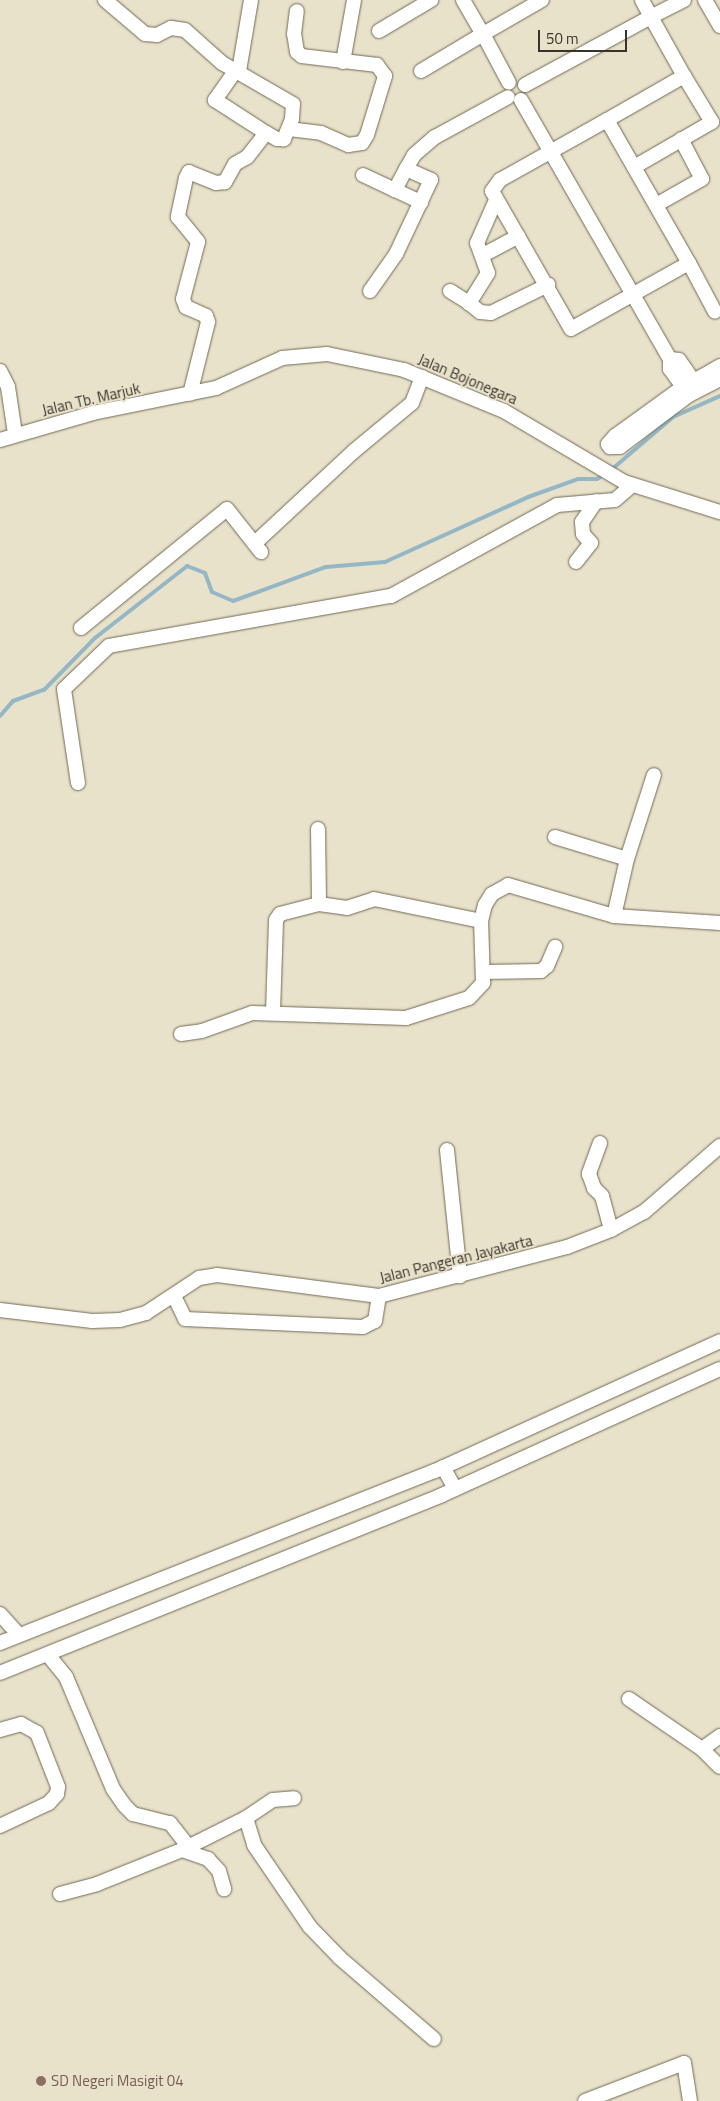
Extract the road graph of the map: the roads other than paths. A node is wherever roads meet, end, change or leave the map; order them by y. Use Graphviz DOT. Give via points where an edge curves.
graph roads {
  1 [pos="251,0"];
  2 [pos="354,0"];
  3 [pos="431,0"];
  4 [pos="463,0"];
  5 [pos="542,0"];
  6 [pos="642,0"];
  7 [pos="684,0"];
  8 [pos="705,0"];
  9 [pos="114,3"];
  10 [pos="297,11"];
  11 [pos="651,17"];
  12 [pos="720,26"];
  13 [pos="379,31"];
  14 [pos="483,34"];
  15 [pos="343,62"];
  16 [pos="237,70"];
  17 [pos="420,71"];
  18 [pos="684,76"];
  19 [pos="513,93"];
  20 [pos="607,120"];
  21 [pos="289,129"];
  22 [pos="266,133"];
  23 [pos="682,140"];
  24 [pos="551,152"];
  25 [pos="634,167"];
  26 [pos="406,169"];
  27 [pos="363,175"];
  28 [pos="395,190"];
  29 [pos="496,200"];
  30 [pos="421,202"];
  31 [pos="656,205"];
  32 [pos="518,236"];
  33 [pos="483,255"];
  34 [pos="688,263"];
  35 [pos="548,284"];
  36 [pos="370,291"];
  37 [pos="450,291"];
  38 [pos="633,295"];
  39 [pos="469,303"];
  40 [pos="715,312"];
  41 [pos="720,366"];
  42 [pos="0,371"];
  43 [pos="422,377"];
  44 [pos="720,379"];
  45 [pos="691,388"];
  46 [pos="190,394"];
  47 [pos="15,434"];
  48 [pos="0,440"];
  49 [pos="628,483"];
  50 [pos="596,501"];
  51 [pos="720,512"];
  52 [pos="576,562"];
  53 [pos="81,628"];
  54 [pos="654,775"];
  55 [pos="78,783"];
  56 [pos="318,829"];
  57 [pos="555,837"];
  58 [pos="627,859"];
  59 [pos="318,904"];
  60 [pos="614,916"];
  61 [pos="482,921"];
  62 [pos="720,923"];
  63 [pos="555,947"];
  64 [pos="485,972"];
  65 [pos="273,1012"];
  66 [pos="181,1034"];
  67 [pos="600,1143"];
  68 [pos="720,1146"];
  69 [pos="447,1150"];
  70 [pos="611,1230"];
  71 [pos="460,1276"];
  72 [pos="174,1296"];
  73 [pos="379,1296"];
  74 [pos="0,1310"];
  75 [pos="720,1340"];
  76 [pos="720,1369"];
  77 [pos="439,1469"];
  78 [pos="455,1489"];
  79 [pos="0,1614"];
  80 [pos="19,1636"];
  81 [pos="0,1643"];
  82 [pos="49,1656"];
  83 [pos="0,1673"];
  84 [pos="629,1699"];
  85 [pos="0,1730"];
  86 [pos="720,1736"];
  87 [pos="702,1749"];
  88 [pos="720,1767"];
  89 [pos="294,1798"];
  90 [pos="246,1818"];
  91 [pos="0,1826"];
  92 [pos="185,1848"];
  93 [pos="224,1889"];
  94 [pos="60,1894"];
  95 [pos="434,2039"];
  96 [pos="585,2101"];
  97 [pos="690,2101"];
  1 -- 16 [label="street"];
  2 -- 15 [label="street"];
  3 -- 13 [label="street"];
  4 -- 14 [label="street"];
  5 -- 14 [label="street"];
  6 -- 11 [label="street"];
  7 -- 11 [label="street"];
  8 -- 12 [label="street"];
  9 -- 16 [label="street" via="146,34 157,35 171,28 184,30 213,56"];
  10 -- 15 [label="street" via="294,34 297,52 310,59"];
  11 -- 18 [label="street"];
  11 -- 19 [label="street" via="525,85 526,95"];
  14 -- 17 [label="street"];
  14 -- 19 [label="street"];
  15 -- 21 [label="street" via="377,66 385,76 373,120 362,143 348,145 320,133"];
  16 -- 21 [label="street" via="293,104"];
  16 -- 22 [label="street" via="215,98 216,102"];
  18 -- 20 [label="street"];
  18 -- 23 [label="street" via="712,123"];
  19 -- 24 [label="street"];
  19 -- 26 [label="street" via="435,137 414,155"];
  20 -- 24 [label="street"];
  20 -- 25 [label="street"];
  21 -- 22 [label="street" via="280,140"];
  22 -- 46 [label="street" via="247,157 235,164 225,182 216,184 190,172 186,178 178,217 198,242 183,300 186,307 206,316 208,322"];
  23 -- 25 [label="street"];
  23 -- 31 [label="street" via="702,179"];
  24 -- 29 [label="street" via="500,180 492,191"];
  24 -- 38 [label="street"];
  25 -- 31 [label="street"];
  26 -- 28 [label="street"];
  26 -- 30 [label="street" via="431,180"];
  27 -- 28 [label="street"];
  28 -- 30 [label="street"];
  29 -- 32 [label="street"];
  29 -- 33 [label="street" via="476,242"];
  30 -- 36 [label="street" via="396,254"];
  31 -- 34 [label="street"];
  32 -- 33 [label="street"];
  32 -- 35 [label="street"];
  33 -- 39 [label="street" via="488,273"];
  34 -- 38 [label="street"];
  34 -- 40 [label="street"];
  35 -- 38 [label="street" via="571,329"];
  35 -- 39 [label="street" via="491,313 480,312"];
  37 -- 39 [label="street"];
  38 -- 45 [label="street" via="670,358 679,360"];
  41 -- 45 [label="street"];
  42 -- 47 [label="street" via="8,387"];
  43 -- 46 [label="street, Jalan Bojonegara" via="346,357 304,354 272,361 216,388"];
  43 -- 49 [label="street, Jalan Bojonegara" via="504,410"];
  43 -- 53 [label="street" via="412,403 354,451 258,548 227,509"];
  44 -- 45 [label="street"];
  45 -- 45 [label="street" via="620,447 610,447 608,444 615,436"];
  46 -- 47 [label="street, Jalan Tb. Marjuk" via="93,413"];
  47 -- 48 [label="street, Jalan Tb. Marjuk"];
  49 -- 50 [label="street" via="615,500"];
  49 -- 51 [label="street, Jalan Bojonegara"];
  50 -- 52 [label="street" via="582,522 583,534 590,543"];
  50 -- 55 [label="street" via="557,505 391,596 109,646 64,690"];
  54 -- 58 [label="street"];
  56 -- 59 [label="street"];
  57 -- 58 [label="street"];
  58 -- 60 [label="street"];
  59 -- 61 [label="street" via="347,908 374,900"];
  59 -- 65 [label="street" via="291,910 276,920"];
  60 -- 61 [label="street" via="508,885 488,899"];
  60 -- 62 [label="street"];
  61 -- 64 [label="street"];
  63 -- 64 [label="street" via="547,966 541,971"];
  64 -- 65 [label="street" via="478,991 469,998 406,1018"];
  65 -- 66 [label="street" via="252,1013 202,1031"];
  67 -- 70 [label="street" via="589,1174 594,1188 602,1196"];
  68 -- 70 [label="street, Jalan Pangeran Jayakarta" via="644,1212"];
  69 -- 71 [label="street"];
  70 -- 71 [label="street, Jalan Pangeran Jayakarta" via="567,1247"];
  71 -- 73 [label="street, Jalan Pangeran Jayakarta"];
  72 -- 73 [label="street, Jalan Pangeran Jayakarta" via="199,1278 217,1274"];
  72 -- 73 [label="street" via="185,1319 363,1327 370,1326 376,1319"];
  72 -- 74 [label="street, Jalan Pangeran Jayakarta" via="146,1313 120,1320 92,1321"];
  75 -- 77 [label="street"];
  76 -- 78 [label="street"];
  77 -- 78 [label="street"];
  77 -- 80 [label="street"];
  78 -- 82 [label="street"];
  79 -- 80 [label="street"];
  80 -- 81 [label="street"];
  82 -- 83 [label="street"];
  82 -- 92 [label="street" via="66,1676 113,1789 124,1805 134,1814 170,1822"];
  84 -- 87 [label="street"];
  85 -- 91 [label="street" via="21,1724 37,1733 58,1787 54,1799 43,1807"];
  86 -- 87 [label="street"];
  87 -- 88 [label="street"];
  89 -- 90 [label="street" via="273,1800"];
  90 -- 92 [label="street"];
  90 -- 95 [label="street" via="254,1845 310,1927 340,1958"];
  92 -- 93 [label="street" via="208,1859 219,1871"];
  92 -- 94 [label="street" via="96,1884"];
  96 -- 97 [label="street" via="684,2063"];
}
